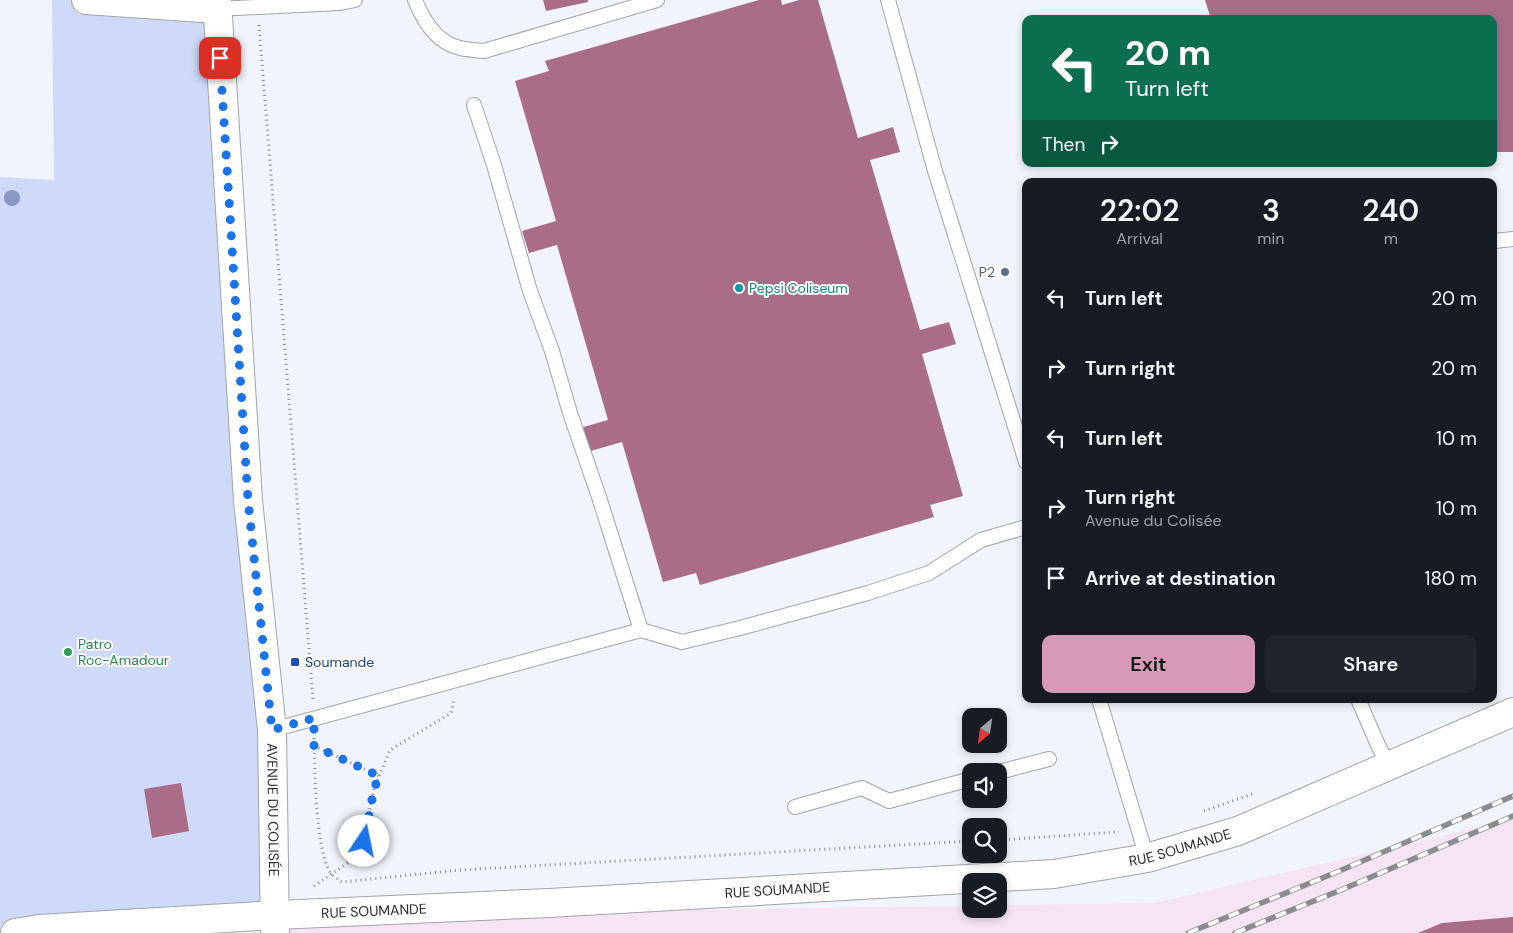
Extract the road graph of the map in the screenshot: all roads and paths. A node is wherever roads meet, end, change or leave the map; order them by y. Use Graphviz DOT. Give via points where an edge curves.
graph roads {
  1 [pos="86,0"];
  2 [pos="355,0"];
  3 [pos="415,0"];
  4 [pos="657,0"];
  5 [pos="888,0"];
  6 [pos="217,5"];
  7 [pos="258,8"];
  8 [pos="474,104"];
  9 [pos="1513,239"];
  10 [pos="1497,241"];
  11 [pos="1022,449"];
  12 [pos="1022,528"];
  13 [pos="641,630"];
  14 [pos="458,680"];
  15 [pos="1100,703"];
  16 [pos="1360,703"];
  17 [pos="1513,712"];
  18 [pos="314,718"];
  19 [pos="272,730"];
  20 [pos="314,746"];
  21 [pos="1049,759"];
  22 [pos="1389,766"];
  23 [pos="1007,770"];
  24 [pos="379,776"];
  25 [pos="962,782"];
  26 [pos="795,807"];
  27 [pos="962,842"];
  28 [pos="1148,858"];
  29 [pos="331,873"];
  30 [pos="276,924"];
  31 [pos="65,930"];
  32 [pos="14,933"];
  1 -- 6 [label="street"];
  2 -- 7 [label="lane"];
  3 -- 4 [label="lane" via="422,17 438,36 459,48 484,51"];
  5 -- 11 [label="lane" via="935,170"];
  6 -- 7 [label="lane"];
  6 -- 19 [label="street, AVENUE DU COLISÉE" via="248,500"];
  7 -- 18 [label="path"];
  8 -- 13 [label="lane" via="530,292"];
  9 -- 10 [label="lane"];
  12 -- 13 [label="lane" via="981,540 929,573 868,594 682,642"];
  13 -- 14 [label="lane"];
  14 -- 18 [label="lane"];
  14 -- 24 [label="path" via="451,714 390,750"];
  15 -- 28 [label="lane"];
  16 -- 22 [label="lane"];
  17 -- 22 [label="street, RUE SOUMANDE"];
  18 -- 19 [label="lane"];
  18 -- 20 [label="path"];
  19 -- 30 [label="street, AVENUE DU COLISÉE"];
  20 -- 24 [label="path"];
  20 -- 29 [label="path" via="322,851"];
  21 -- 23 [label="lane"];
  22 -- 28 [label="street, RUE SOUMANDE" via="1238,831"];
  24 -- 29 [label="path" via="364,841 349,862"];
  25 -- 26 [label="lane" via="889,801 862,788"];
  27 -- 29 [label="path" via="460,870 342,882"];
  28 -- 30 [label="street, RUE SOUMANDE" via="1054,874 559,902"];
  30 -- 31 [label="street, RUE SOUMANDE"];
  31 -- 32 [label="street, RUE SOUMANDE" via="39,928"];
}
